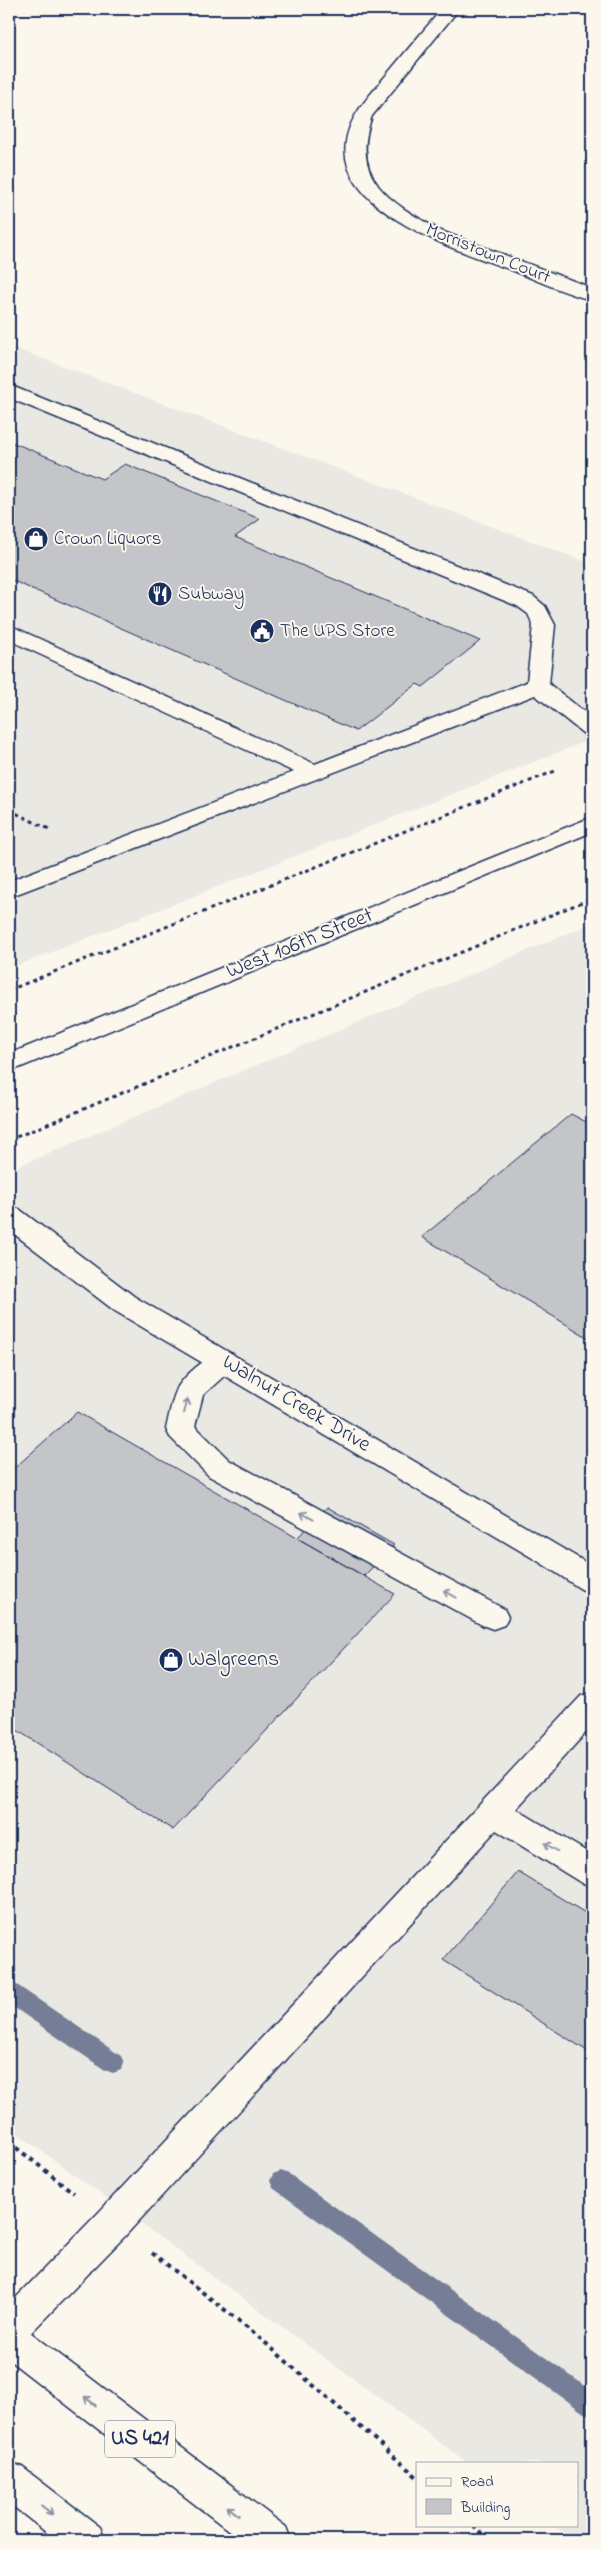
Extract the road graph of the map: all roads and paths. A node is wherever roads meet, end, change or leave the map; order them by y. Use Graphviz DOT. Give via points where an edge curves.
graph roads {
  1 [pos="451,9"];
  2 [pos="592,294"];
  3 [pos="9,391"];
  4 [pos="9,632"];
  5 [pos="538,686"];
  6 [pos="592,729"];
  7 [pos="555,771"];
  8 [pos="316,773"];
  9 [pos="592,824"];
  10 [pos="9,890"];
  11 [pos="592,898"];
  12 [pos="9,990"];
  13 [pos="9,1064"];
  14 [pos="9,1140"];
  15 [pos="9,1216"];
  16 [pos="223,1361"];
  17 [pos="592,1581"];
  18 [pos="493,1617"];
  19 [pos="592,1705"];
  20 [pos="492,1811"];
  21 [pos="592,1872"];
  22 [pos="9,2142"];
  23 [pos="113,2223"];
  24 [pos="9,2330"];
  25 [pos="9,2338"];
  26 [pos="416,2475"];
  27 [pos="9,2480"];
  28 [pos="473,2526"];
  29 [pos="86,2540"];
  30 [pos="272,2540"];
  31 [pos="490,2540"];
  1 -- 2 [label="street, Morristown Court" via="364,114 355,142 362,177 381,200 434,235"];
  3 -- 5 [label="street" via="525,602 538,611 544,625"];
  4 -- 8 [label="street"];
  5 -- 6 [label="street"];
  5 -- 8 [label="street"];
  7 -- 12 [label="path"];
  8 -- 10 [label="street"];
  9 -- 13 [label="street, West 106th Street"];
  11 -- 14 [label="path"];
  15 -- 16 [label="street, Walnut Creek Drive" via="126,1304"];
  16 -- 17 [label="street, Walnut Creek Drive"];
  18 -- 16 [label="street, one-way" via="219,1468 180,1429 190,1390"];
  19 -- 20 [label="street"];
  21 -- 20 [label="street, one-way"];
  20 -- 23 [label="street"];
  22 -- 23 [label="path"];
  23 -- 24 [label="street"];
  23 -- 26 [label="path" via="252,2331"];
  30 -- 25 [label="street, US 421, one-way"];
  27 -- 29 [label="street, one-way"];
  28 -- 31 [label="path"];
}
